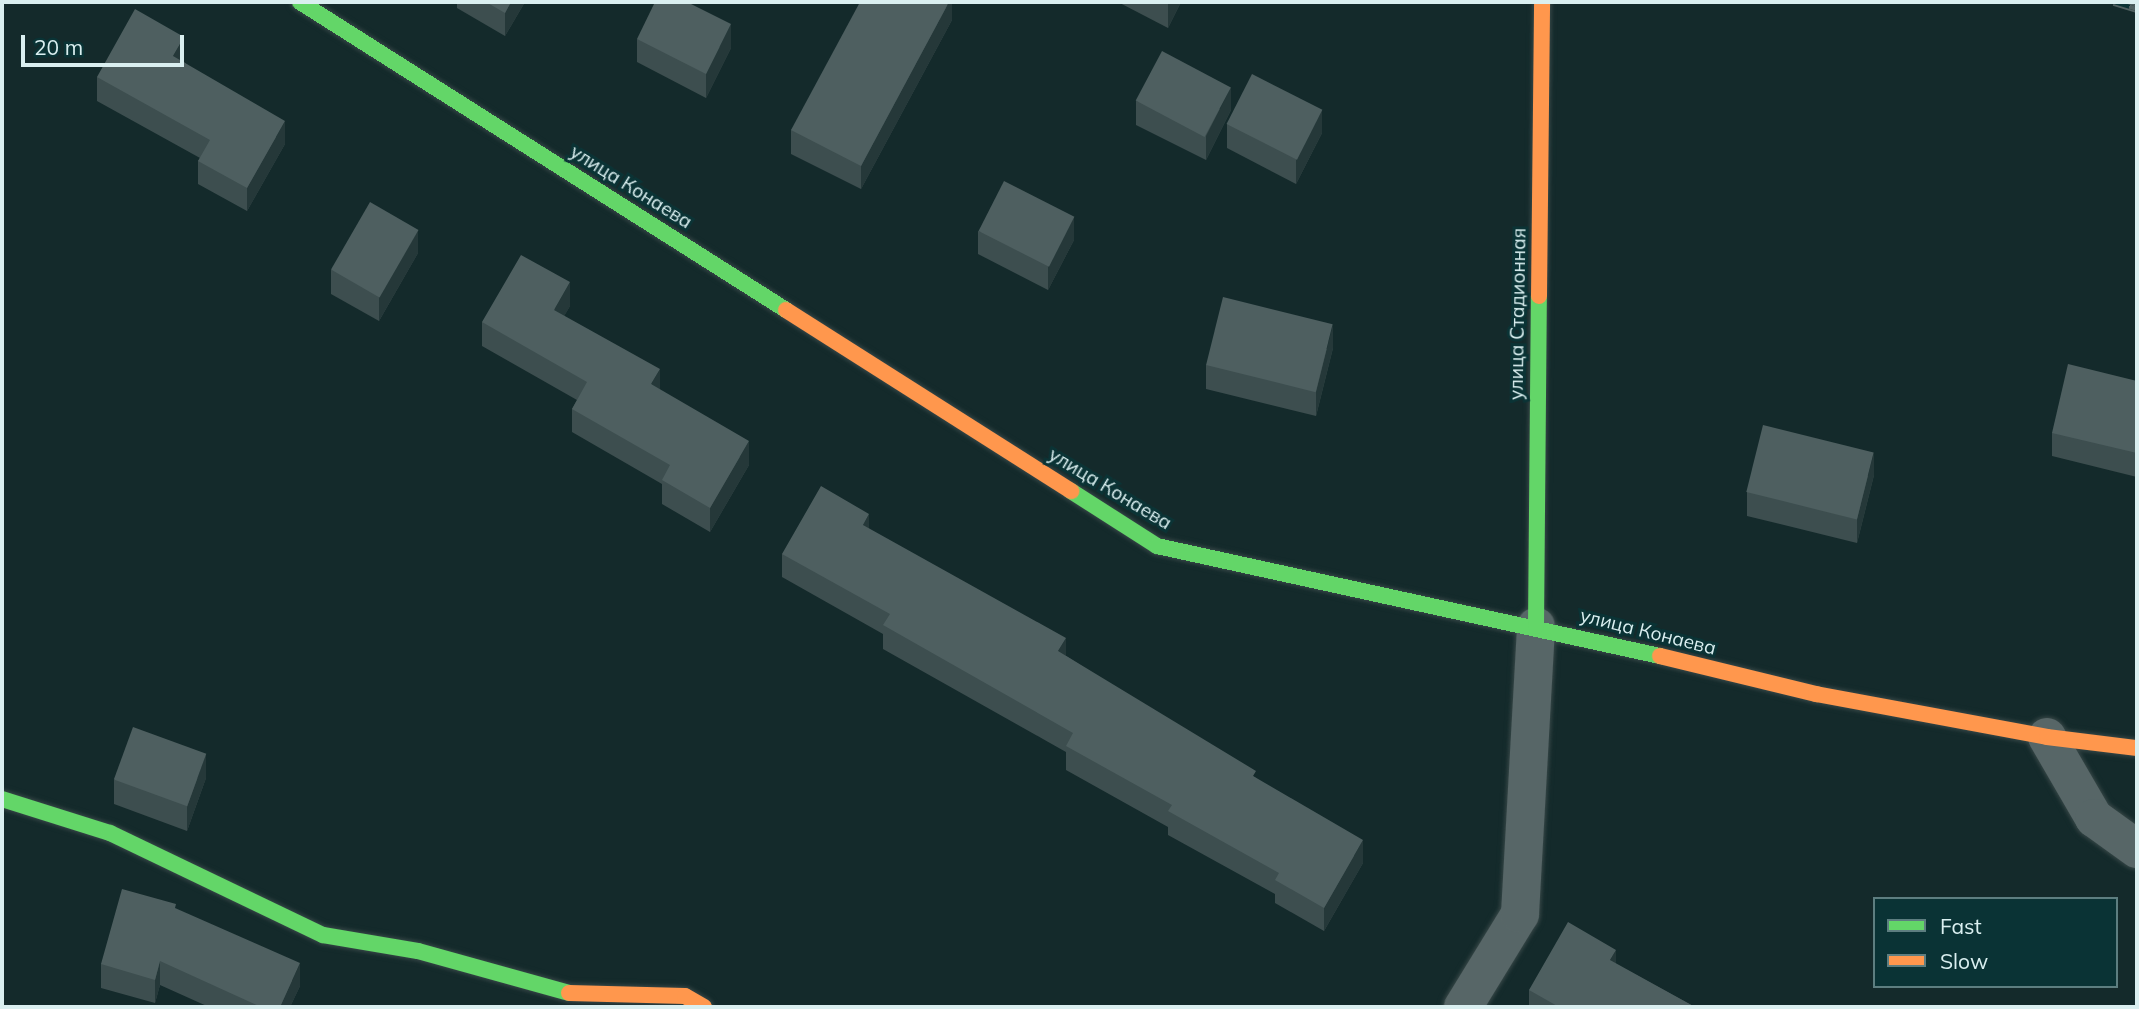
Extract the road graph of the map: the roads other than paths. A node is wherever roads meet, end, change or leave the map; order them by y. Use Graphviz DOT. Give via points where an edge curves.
graph roads {
  1 [pos="300,2"];
  2 [pos="1542,2"];
  3 [pos="1536,626"];
  4 [pos="2047,737"];
  5 [pos="2137,748"];
  6 [pos="2,799"];
  7 [pos="2137,849"];
  8 [pos="704,1007"];
  9 [pos="1463,1007"];
  1 -- 3 [label="street, улица Конаева" via="1157,546"];
  2 -- 3 [label="street, улица Стадионная"];
  3 -- 4 [label="street, улица Конаева" via="1816,694"];
  3 -- 9 [label="street" via="1520,914"];
  4 -- 5 [label="street, улица Конаева"];
  4 -- 7 [label="street" via="2094,818"];
  6 -- 8 [label="street" via="110,833 323,935 418,951 563,993 685,996"];
}
